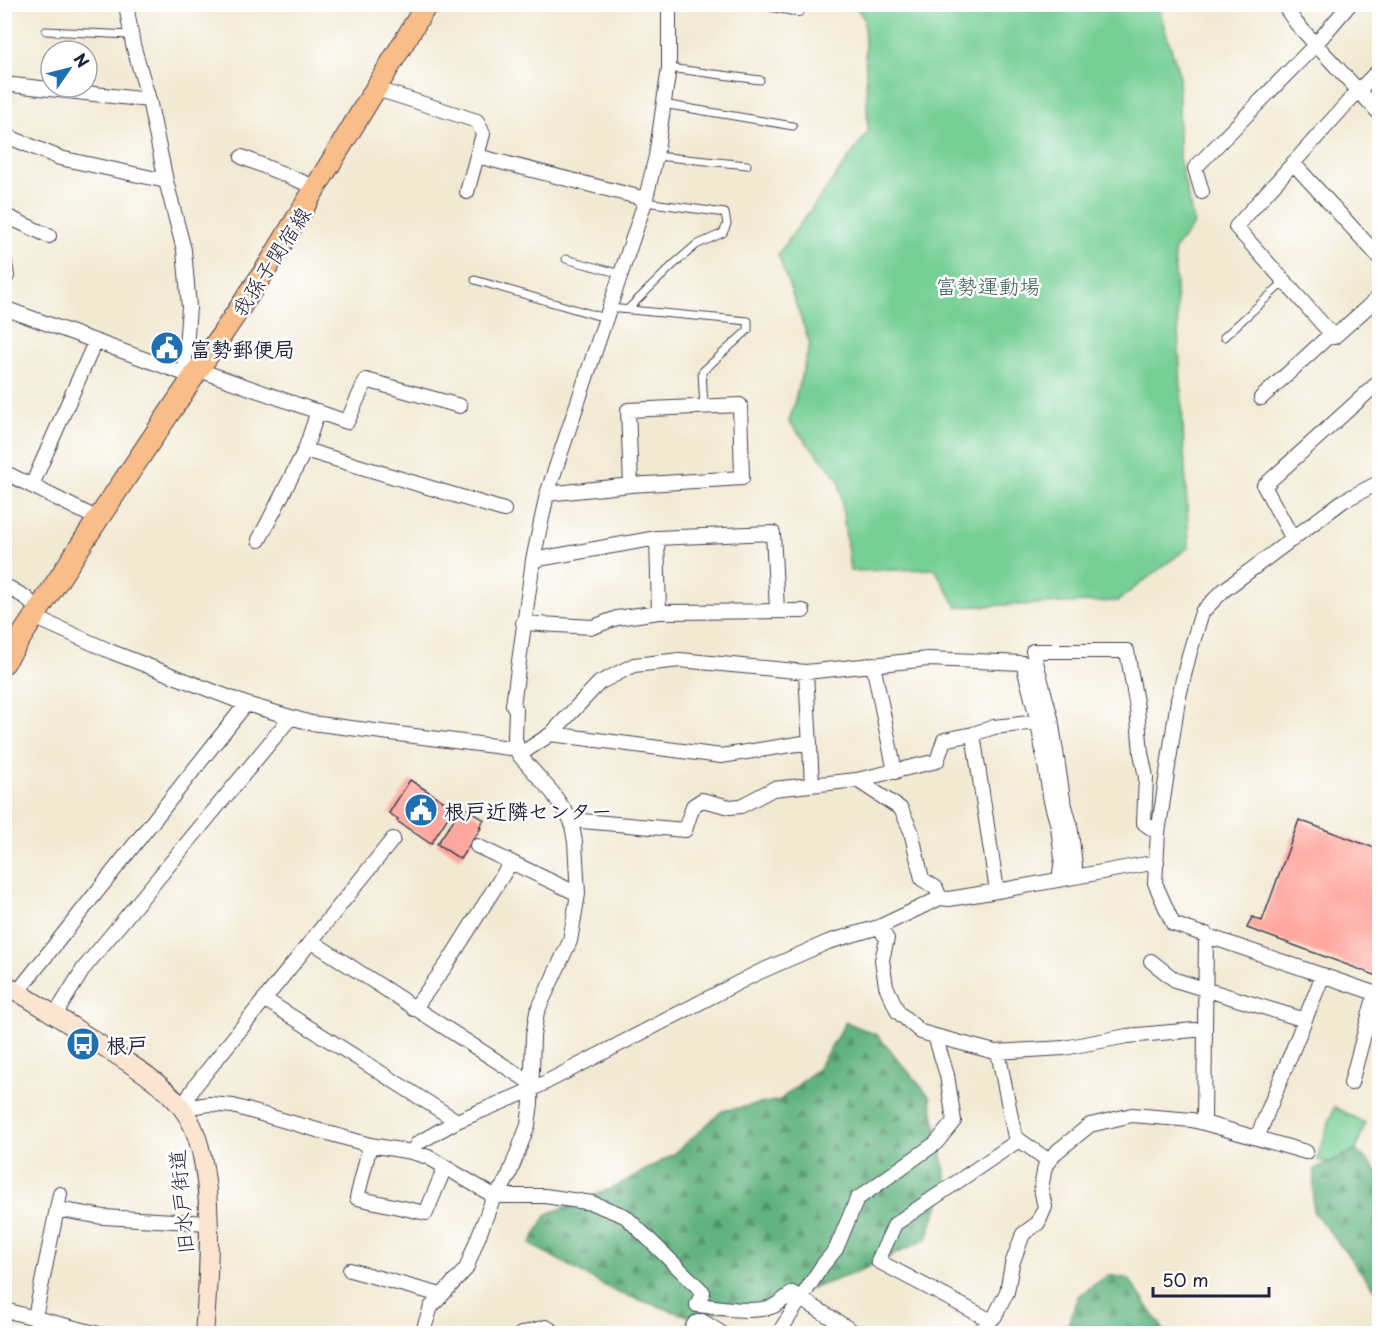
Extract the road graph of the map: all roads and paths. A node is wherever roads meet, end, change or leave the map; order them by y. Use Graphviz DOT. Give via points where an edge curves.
graph roads {
  1 [pos="126,4"];
  2 [pos="427,4"];
  3 [pos="669,4"];
  4 [pos="772,4"];
  5 [pos="1283,4"];
  6 [pos="1350,4"];
  7 [pos="798,9"];
  8 [pos="46,31"];
  9 [pos="130,35"];
  10 [pos="1315,45"];
  11 [pos="669,68"];
  12 [pos="1380,69"];
  13 [pos="760,80"];
  14 [pos="4,84"];
  15 [pos="376,89"];
  16 [pos="1357,92"];
  17 [pos="149,100"];
  18 [pos="663,104"];
  19 [pos="1380,114"];
  20 [pos="793,126"];
  21 [pos="4,135"];
  22 [pos="477,156"];
  23 [pos="656,156"];
  24 [pos="242,157"];
  25 [pos="1293,164"];
  26 [pos="747,165"];
  27 [pos="166,180"];
  28 [pos="317,188"];
  29 [pos="467,192"];
  30 [pos="1202,192"];
  31 [pos="645,201"];
  32 [pos="4,215"];
  33 [pos="49,236"];
  34 [pos="4,258"];
  35 [pos="1380,258"];
  36 [pos="566,259"];
  37 [pos="621,274"];
  38 [pos="475,280"];
  39 [pos="4,281"];
  40 [pos="1285,281"];
  41 [pos="1380,296"];
  42 [pos="4,308"];
  43 [pos="628,309"];
  44 [pos="607,313"];
  45 [pos="1331,334"];
  46 [pos="1224,337"];
  47 [pos="95,342"];
  48 [pos="192,374"];
  49 [pos="1380,381"];
  50 [pos="1262,398"];
  51 [pos="460,406"];
  52 [pos="704,406"];
  53 [pos="318,411"];
  54 [pos="304,450"];
  55 [pos="4,472"];
  56 [pos="1380,482"];
  57 [pos="32,485"];
  58 [pos="632,485"];
  59 [pos="547,494"];
  60 [pos="504,510"];
  61 [pos="98,519"];
  62 [pos="657,538"];
  63 [pos="1293,539"];
  64 [pos="259,540"];
  65 [pos="533,560"];
  66 [pos="4,585"];
  67 [pos="777,610"];
  68 [pos="803,611"];
  69 [pos="659,612"];
  70 [pos="37,614"];
  71 [pos="523,623"];
  72 [pos="4,663"];
  73 [pos="873,664"];
  74 [pos="806,672"];
  75 [pos="246,704"];
  76 [pos="291,717"];
  77 [pos="1038,722"];
  78 [pos="551,734"];
  79 [pos="973,734"];
  80 [pos="810,741"];
  81 [pos="518,752"];
  82 [pos="895,772"];
  83 [pos="857,780"];
  84 [pos="812,784"];
  85 [pos="571,820"];
  86 [pos="1158,833"];
  87 [pos="393,839"];
  88 [pos="477,846"];
  89 [pos="511,862"];
  90 [pos="1157,862"];
  91 [pos="1073,877"];
  92 [pos="1059,880"];
  93 [pos="997,891"];
  94 [pos="578,894"];
  95 [pos="940,898"];
  96 [pos="879,927"];
  97 [pos="1206,934"];
  98 [pos="311,941"];
  99 [pos="1151,961"];
  100 [pos="1323,975"];
  101 [pos="11,988"];
  102 [pos="1205,989"];
  103 [pos="1377,994"];
  104 [pos="264,999"];
  105 [pos="414,1009"];
  106 [pos="55,1015"];
  107 [pos="1305,1020"];
  108 [pos="1205,1029"];
  109 [pos="935,1036"];
  110 [pos="998,1052"];
  111 [pos="1351,1083"];
  112 [pos="531,1086"];
  113 [pos="182,1108"];
  114 [pos="457,1121"];
  115 [pos="1204,1123"];
  116 [pos="1015,1137"];
  117 [pos="1257,1138"];
  118 [pos="370,1145"];
  119 [pos="412,1152"];
  120 [pos="1306,1152"];
  121 [pos="1049,1161"];
  122 [pos="445,1167"];
  123 [pos="60,1194"];
  124 [pos="494,1196"];
  125 [pos="57,1209"];
  126 [pos="209,1223"];
  127 [pos="350,1270"];
  128 [pos="441,1294"];
  129 [pos="801,1299"];
  130 [pos="4,1310"];
  131 [pos="34,1317"];
  132 [pos="990,1320"];
  133 [pos="99,1334"];
  134 [pos="204,1334"];
  135 [pos="422,1334"];
  136 [pos="521,1334"];
  137 [pos="557,1334"];
  138 [pos="688,1334"];
  139 [pos="723,1334"];
  140 [pos="778,1334"];
  141 [pos="857,1334"];
  142 [pos="977,1334"];
  1 -- 9 [label="street"];
  2 -- 15 [label="main road, 我孫子関宿線"];
  3 -- 11 [label="street"];
  4 -- 7 [label="street"];
  5 -- 10 [label="street"];
  6 -- 10 [label="street"];
  8 -- 9 [label="lane"];
  9 -- 17 [label="street"];
  10 -- 16 [label="street"];
  10 -- 30 [label="street" via="1195,168"];
  11 -- 13 [label="lane"];
  11 -- 18 [label="street"];
  12 -- 16 [label="street"];
  14 -- 17 [label="street"];
  15 -- 22 [label="street" via="477,121 483,134"];
  15 -- 28 [label="main road, 我孫子関宿線"];
  16 -- 19 [label="street"];
  16 -- 25 [label="street"];
  17 -- 27 [label="street"];
  18 -- 20 [label="lane"];
  18 -- 23 [label="street"];
  21 -- 27 [label="street" via="60,158"];
  22 -- 29 [label="street"];
  22 -- 31 [label="street"];
  23 -- 26 [label="lane"];
  23 -- 31 [label="street"];
  24 -- 28 [label="street"];
  25 -- 35 [label="street"];
  25 -- 40 [label="street" via="1236,227"];
  27 -- 48 [label="street" via="184,250"];
  28 -- 48 [label="main road, 我孫子関宿線"];
  31 -- 37 [label="street"];
  31 -- 43 [label="lane" via="725,213 727,224 723,233 696,245"];
  32 -- 33 [label="street"];
  34 -- 39 [label="street" via="8,276"];
  36 -- 37 [label="lane"];
  37 -- 44 [label="street"];
  38 -- 44 [label="lane"];
  40 -- 45 [label="street"];
  40 -- 46 [label="lane"];
  41 -- 45 [label="street" via="1334,337"];
  42 -- 47 [label="street"];
  43 -- 44 [label="lane"];
  43 -- 52 [label="lane" via="748,321 748,330 702,372"];
  44 -- 59 [label="street"];
  45 -- 50 [label="street"];
  47 -- 48 [label="street"];
  47 -- 57 [label="street"];
  48 -- 53 [label="street"];
  48 -- 61 [label="main road, 我孫子関宿線"];
  49 -- 63 [label="street" via="1264,486"];
  51 -- 53 [label="street" via="366,380 347,422"];
  52 -- 58 [label="street" via="628,410"];
  52 -- 58 [label="street" via="740,405 742,478"];
  53 -- 54 [label="street"];
  54 -- 60 [label="street"];
  54 -- 64 [label="street"];
  55 -- 57 [label="street"];
  56 -- 63 [label="street" via="1343,501"];
  57 -- 61 [label="street"];
  58 -- 59 [label="street"];
  59 -- 65 [label="street"];
  61 -- 70 [label="main road, 我孫子関宿線"];
  62 -- 65 [label="street"];
  62 -- 67 [label="street" via="773,533"];
  62 -- 69 [label="street"];
  63 -- 86 [label="street" via="1224,590 1202,612 1178,699"];
  65 -- 71 [label="street"];
  66 -- 70 [label="street" via="25,597"];
  67 -- 68 [label="street"];
  67 -- 69 [label="street"];
  69 -- 71 [label="street" via="617,618 593,627"];
  70 -- 72 [label="main road, 我孫子関宿線"];
  70 -- 75 [label="street" via="112,652"];
  71 -- 81 [label="street" via="513,705"];
  73 -- 74 [label="street"];
  73 -- 77 [label="street" via="928,659 1023,663"];
  73 -- 82 [label="street"];
  74 -- 78 [label="street" via="680,660 634,665 599,682"];
  74 -- 80 [label="street"];
  75 -- 76 [label="street"];
  75 -- 101 [label="street" via="22,985"];
  76 -- 81 [label="street"];
  76 -- 106 [label="street" via="84,968"];
  77 -- 79 [label="street"];
  77 -- 92 [label="street" via="1058,826 1062,859"];
  78 -- 80 [label="street" via="721,756"];
  78 -- 81 [label="street"];
  79 -- 82 [label="street" via="944,740 937,761"];
  79 -- 93 [label="street"];
  80 -- 84 [label="street"];
  81 -- 85 [label="street"];
  82 -- 83 [label="street"];
  83 -- 84 [label="street"];
  83 -- 95 [label="street" via="901,809 911,831 922,879 936,888"];
  84 -- 85 [label="street" via="773,789 741,807 702,800 693,806 685,830"];
  85 -- 94 [label="street"];
  86 -- 90 [label="street"];
  86 -- 91 [label="street" via="1144,823 1146,777 1127,651 1033,651 1051,718 1070,824"];
  87 -- 98 [label="street"];
  88 -- 89 [label="street"];
  89 -- 94 [label="street"];
  89 -- 105 [label="street"];
  90 -- 91 [label="street"];
  90 -- 97 [label="street" via="1155,883 1173,924"];
  91 -- 92 [label="street"];
  92 -- 93 [label="street"];
  93 -- 95 [label="street"];
  94 -- 112 [label="street" via="570,941 537,1012"];
  95 -- 96 [label="street"];
  96 -- 109 [label="street" via="887,939 882,960 886,986 898,1012 921,1032"];
  96 -- 112 [label="street" via="828,942 755,974"];
  97 -- 100 [label="street"];
  97 -- 102 [label="street"];
  98 -- 104 [label="street"];
  98 -- 105 [label="street"];
  99 -- 102 [label="street" via="1175,980"];
  100 -- 103 [label="street"];
  100 -- 107 [label="street"];
  101 -- 106 [label="street, 旧水戸街道"];
  102 -- 107 [label="street"];
  102 -- 108 [label="street"];
  103 -- 111 [label="street"];
  104 -- 113 [label="street"];
  104 -- 114 [label="street"];
  105 -- 112 [label="street"];
  106 -- 113 [label="street, 旧水戸街道" via="154,1082"];
  107 -- 117 [label="street"];
  108 -- 110 [label="street" via="1127,1036 1084,1046"];
  108 -- 115 [label="street"];
  109 -- 110 [label="street"];
  109 -- 129 [label="street" via="947,1075 954,1121 936,1143 857,1199 836,1249"];
  110 -- 116 [label="street"];
  112 -- 114 [label="street"];
  112 -- 124 [label="street" via="528,1125 521,1146 502,1188"];
  113 -- 118 [label="street" via="233,1106"];
  113 -- 126 [label="street, 旧水戸街道" via="198,1141"];
  114 -- 119 [label="street" via="418,1143"];
  115 -- 117 [label="street"];
  115 -- 121 [label="street" via="1132,1115 1090,1125"];
  116 -- 121 [label="street"];
  116 -- 132 [label="street" via="1016,1142 895,1224 878,1261"];
  117 -- 120 [label="street"];
  118 -- 119 [label="street"];
  118 -- 122 [label="street" via="357,1198 426,1213"];
  119 -- 122 [label="street"];
  121 -- 132 [label="street" via="1041,1189 1045,1207 1038,1223 1023,1234 1007,1292"];
  122 -- 124 [label="street"];
  123 -- 125 [label="street"];
  124 -- 128 [label="street" via="466,1269"];
  124 -- 129 [label="street" via="566,1198 625,1216 703,1292 697,1305 753,1309 769,1308 792,1293"];
  125 -- 126 [label="street" via="103,1217"];
  125 -- 131 [label="street"];
  126 -- 134 [label="street, 旧水戸街道"];
  127 -- 128 [label="street"];
  128 -- 135 [label="street" via="431,1307"];
  129 -- 140 [label="street"];
  129 -- 141 [label="street"];
  130 -- 131 [label="street"];
  131 -- 133 [label="street"];
  132 -- 142 [label="street"];
  136 -- 137 [label="street" via="546,1327"];
  138 -- 139 [label="street" via="695,1323 702,1321"];
}
